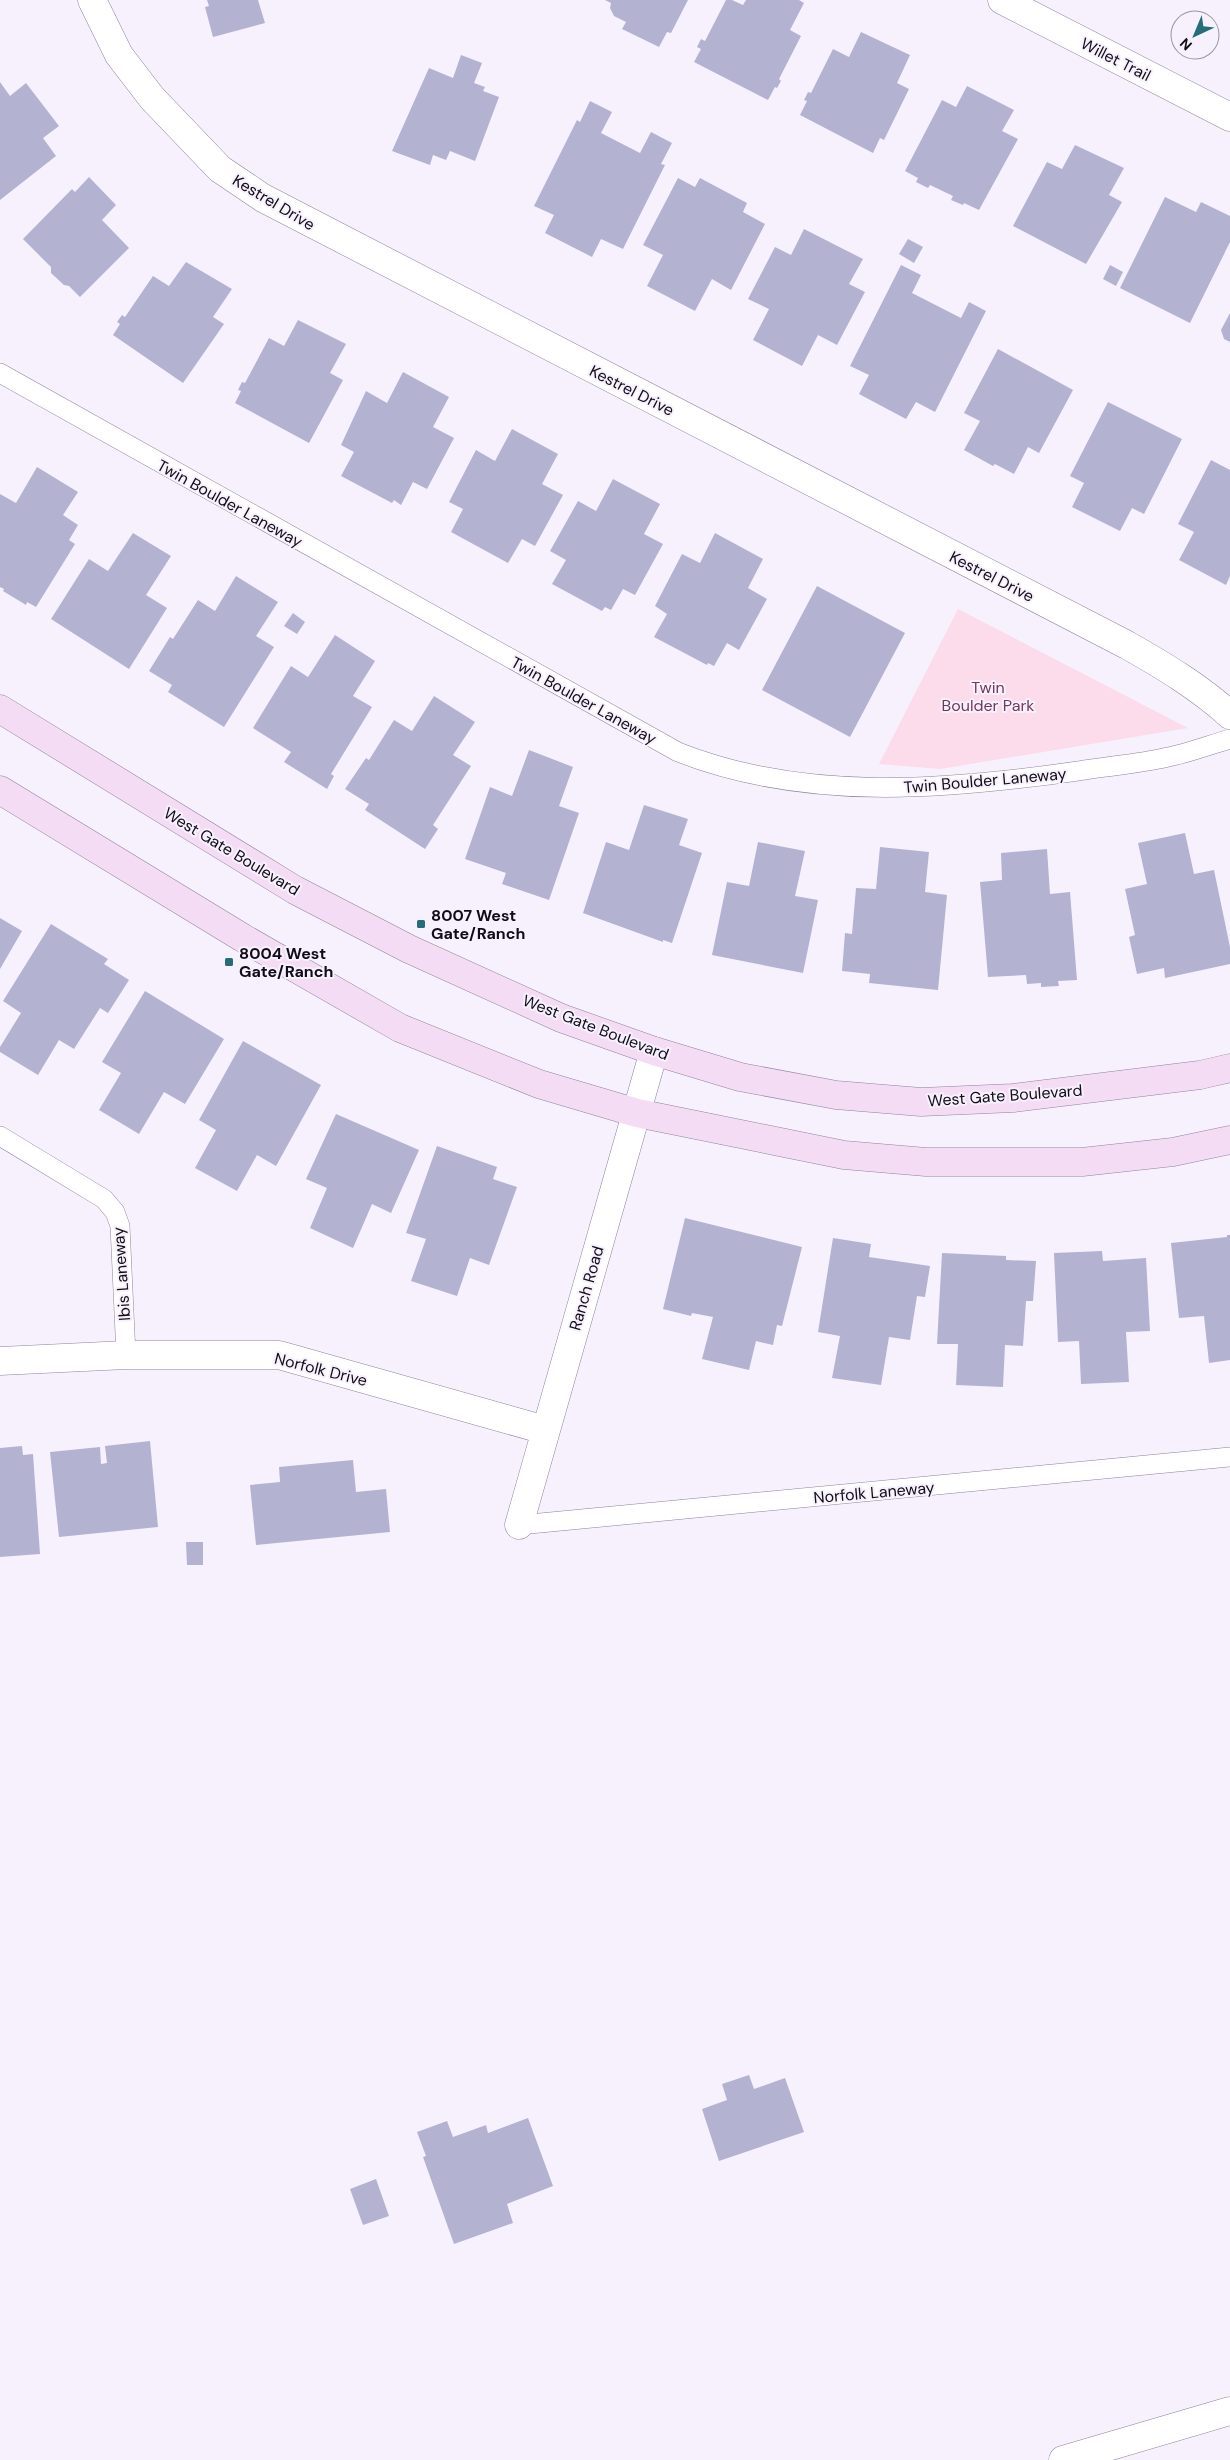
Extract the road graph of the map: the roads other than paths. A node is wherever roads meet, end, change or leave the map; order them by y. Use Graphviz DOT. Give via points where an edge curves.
graph roads {
  1 [pos="92,0"];
  2 [pos="1002,0"];
  3 [pos="1230,117"];
  4 [pos="0,373"];
  5 [pos="0,710"];
  6 [pos="1230,715"];
  7 [pos="1230,740"];
  8 [pos="0,790"];
  9 [pos="654,1051"];
  10 [pos="1230,1068"];
  11 [pos="637,1113"];
  12 [pos="0,1136"];
  13 [pos="1230,1140"];
  14 [pos="126,1355"];
  15 [pos="0,1361"];
  16 [pos="545,1430"];
  17 [pos="1230,1457"];
  18 [pos="519,1525"];
  19 [pos="1230,2411"];
  20 [pos="1063,2460"];
  1 -- 6 [label="street, Kestrel Drive" via="119,55 152,98 220,169 263,198 1127,645 1176,673"];
  2 -- 3 [label="street, Willet Trail"];
  4 -- 7 [label="lane, Twin Boulder Laneway" via="660,742 713,766 761,777 827,785 903,788 1018,780 1168,757"];
  5 -- 9 [label="main road, West Gate Boulevard" via="295,890 409,949 561,1018"];
  8 -- 11 [label="main road" via="243,938 400,1028 539,1084"];
  9 -- 10 [label="main road, West Gate Boulevard" via="749,1079 836,1095 921,1102 1014,1098 1200,1075"];
  9 -- 11 [label="street, Ranch Road"];
  11 -- 13 [label="main road" via="844,1156 926,1162 1082,1162 1173,1152"];
  11 -- 16 [label="street, Ranch Road"];
  12 -- 14 [label="lane, Ibis Laneway" via="104,1199 115,1212 120,1226"];
  14 -- 15 [label="street, Norfolk Drive"];
  14 -- 16 [label="street, Norfolk Drive" via="279,1355"];
  16 -- 18 [label="street, Ranch Road"];
  17 -- 18 [label="lane, Norfolk Laneway"];
  19 -- 20 [label="street"];
}
